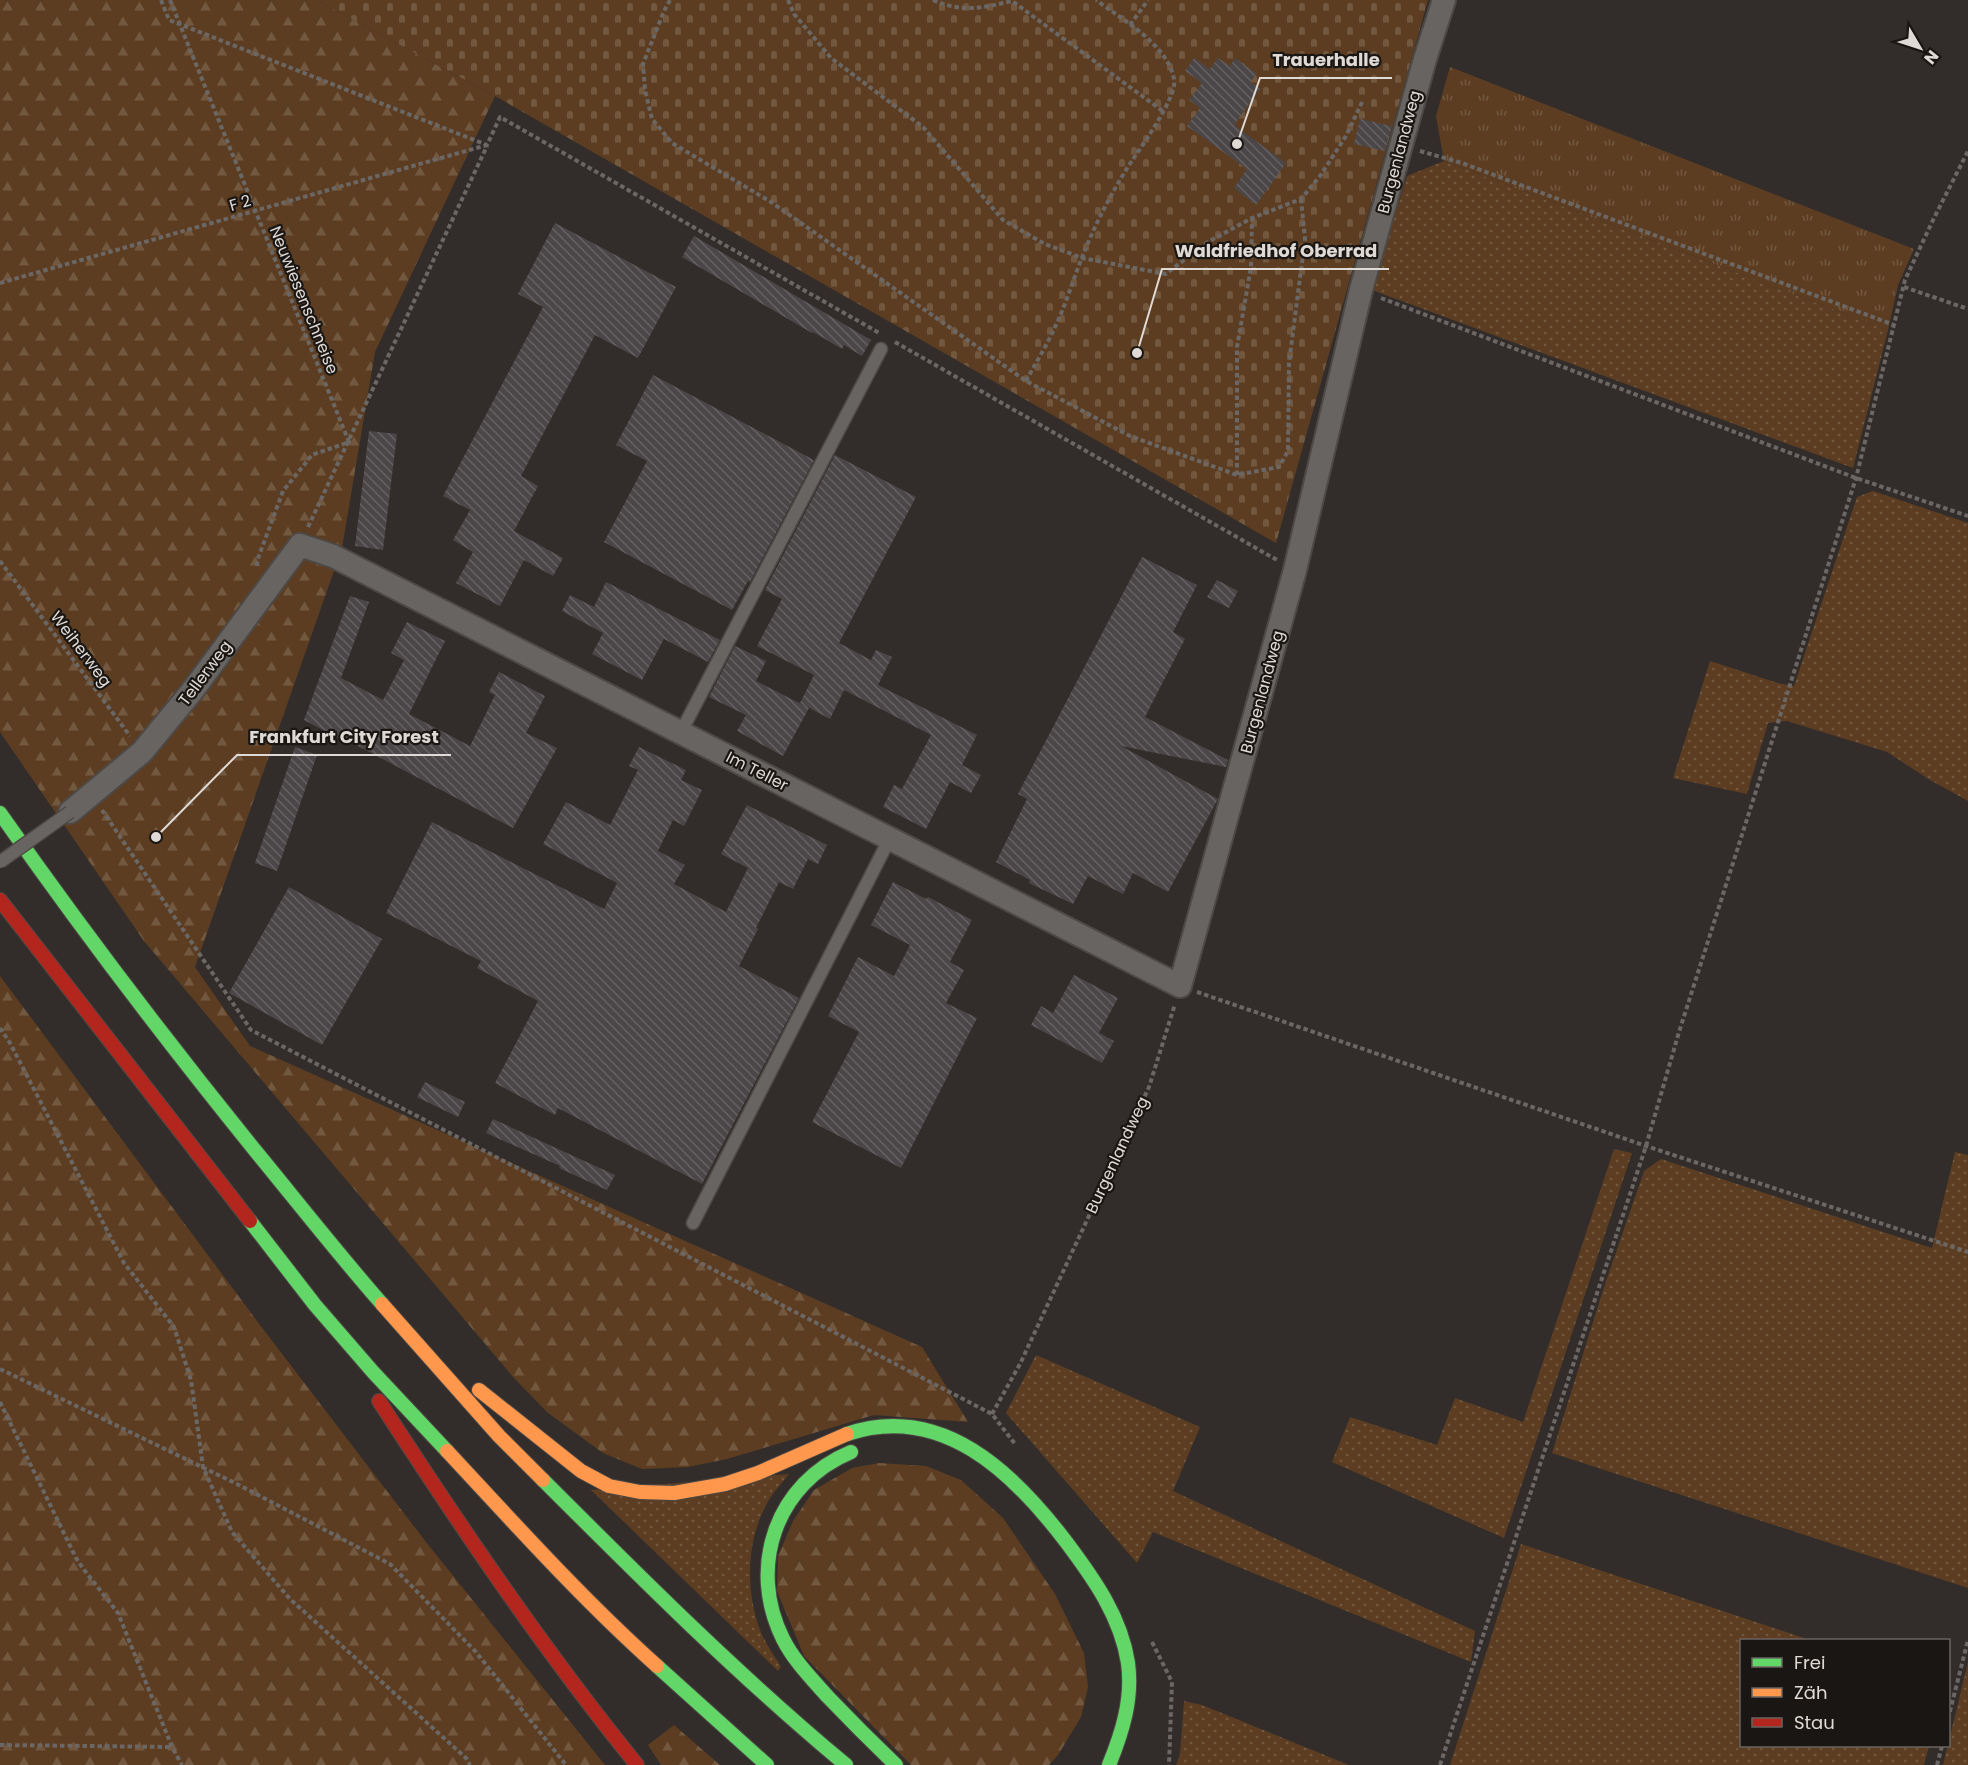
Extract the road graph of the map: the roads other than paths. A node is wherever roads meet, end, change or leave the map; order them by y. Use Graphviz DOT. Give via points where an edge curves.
graph roads {
  1 [pos="1444,0"];
  2 [pos="881,350"];
  3 [pos="333,556"];
  4 [pos="681,732"];
  5 [pos="70,812"];
  6 [pos="0,813"];
  7 [pos="890,838"];
  8 [pos="0,862"];
  9 [pos="0,900"];
  10 [pos="1180,986"];
  11 [pos="693,1223"];
  12 [pos="315,1305"];
  13 [pos="411,1336"];
  14 [pos="862,1448"];
  15 [pos="941,1449"];
  16 [pos="1074,1575"];
  17 [pos="1103,1627"];
  18 [pos="1098,1755"];
  19 [pos="637,1765"];
  20 [pos="767,1765"];
  21 [pos="846,1765"];
  22 [pos="896,1765"];
  23 [pos="1109,1765"];
  1 -- 10 [label="street, Burgenlandweg" via="1361,290 1295,570"];
  2 -- 4 [label="lane"];
  3 -- 4 [label="street, Im Teller"];
  3 -- 5 [label="street, Tellerweg" via="300,545 142,752"];
  4 -- 7 [label="street, Im Teller"];
  5 -- 8 [label="lane, bridge"];
  6 -- 13 [label="highway" via="171,1046 348,1265"];
  7 -- 10 [label="street, Im Teller"];
  7 -- 11 [label="lane"];
  9 -- 12 [label="highway"];
  12 -- 19 [label="highway" via="463,1530 594,1714"];
  12 -- 20 [label="highway" via="558,1569 629,1641"];
  13 -- 21 [label="highway" via="499,1436 663,1599"];
  13 -- 23 [label="highway" via="555,1452 618,1489 662,1494 715,1487 868,1428 892,1425 947,1436 975,1450 1028,1495 1098,1586 1111,1610 1122,1637 1130,1683 1126,1722"];
  14 -- 22 [label="highway" via="823,1466 794,1495 781,1515 770,1549 769,1597 783,1638 794,1656"];
  15 -- 16 [label="highway" via="965,1459 995,1480"];
  17 -- 18 [label="highway" via="1115,1659 1115,1711"];
}
